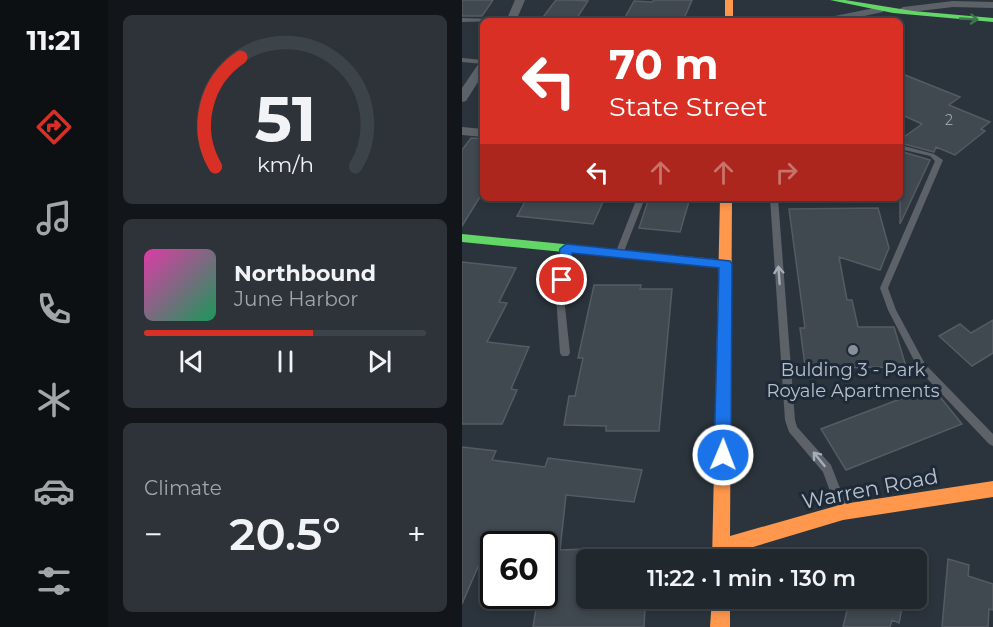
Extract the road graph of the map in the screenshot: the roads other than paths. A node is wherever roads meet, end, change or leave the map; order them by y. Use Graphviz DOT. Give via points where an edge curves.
graph roads {
  1 [pos="520,0"];
  2 [pos="729,0"];
  3 [pos="834,0"];
  4 [pos="993,5"];
  5 [pos="879,10"];
  6 [pos="903,10"];
  7 [pos="512,18"];
  8 [pos="729,18"];
  9 [pos="840,18"];
  10 [pos="462,20"];
  11 [pos="993,20"];
  12 [pos="480,21"];
  13 [pos="462,60"];
  14 [pos="480,63"];
  15 [pos="480,69"];
  16 [pos="462,99"];
  17 [pos="462,131"];
  18 [pos="480,133"];
  19 [pos="903,148"];
  20 [pos="640,201"];
  21 [pos="726,201"];
  22 [pos="774,201"];
  23 [pos="462,238"];
  24 [pos="566,249"];
  25 [pos="619,254"];
  26 [pos="725,264"];
  27 [pos="565,353"];
  28 [pos="993,441"];
  29 [pos="990,485"];
  30 [pos="843,512"];
  31 [pos="721,549"];
  32 [pos="736,549"];
  33 [pos="721,609"];
  34 [pos="720,627"];
  1 -- 7 [label="street"];
  2 -- 8 [label="street"];
  3 -- 5 [label="street"];
  4 -- 6 [label="street" via="953,4"];
  5 -- 6 [label="street"];
  5 -- 9 [label="street"];
  6 -- 11 [label="street, one-way"];
  10 -- 12 [label="lane"];
  13 -- 14 [label="lane"];
  15 -- 16 [label="street"];
  17 -- 18 [label="street"];
  19 -- 28 [label="lane" via="939,160 884,288 922,367"];
  20 -- 25 [label="lane"];
  21 -- 26 [label="street"];
  30 -- 22 [label="lane, one-way" via="827,469 793,429 790,420"];
  23 -- 24 [label="street"];
  24 -- 25 [label="street"];
  24 -- 27 [label="lane" via="560,297"];
  25 -- 26 [label="street"];
  26 -- 31 [label="street"];
  29 -- 30 [label="street, Warren Road"];
  30 -- 32 [label="street, Warren Road"];
  33 -- 34 [label="street"];
}
